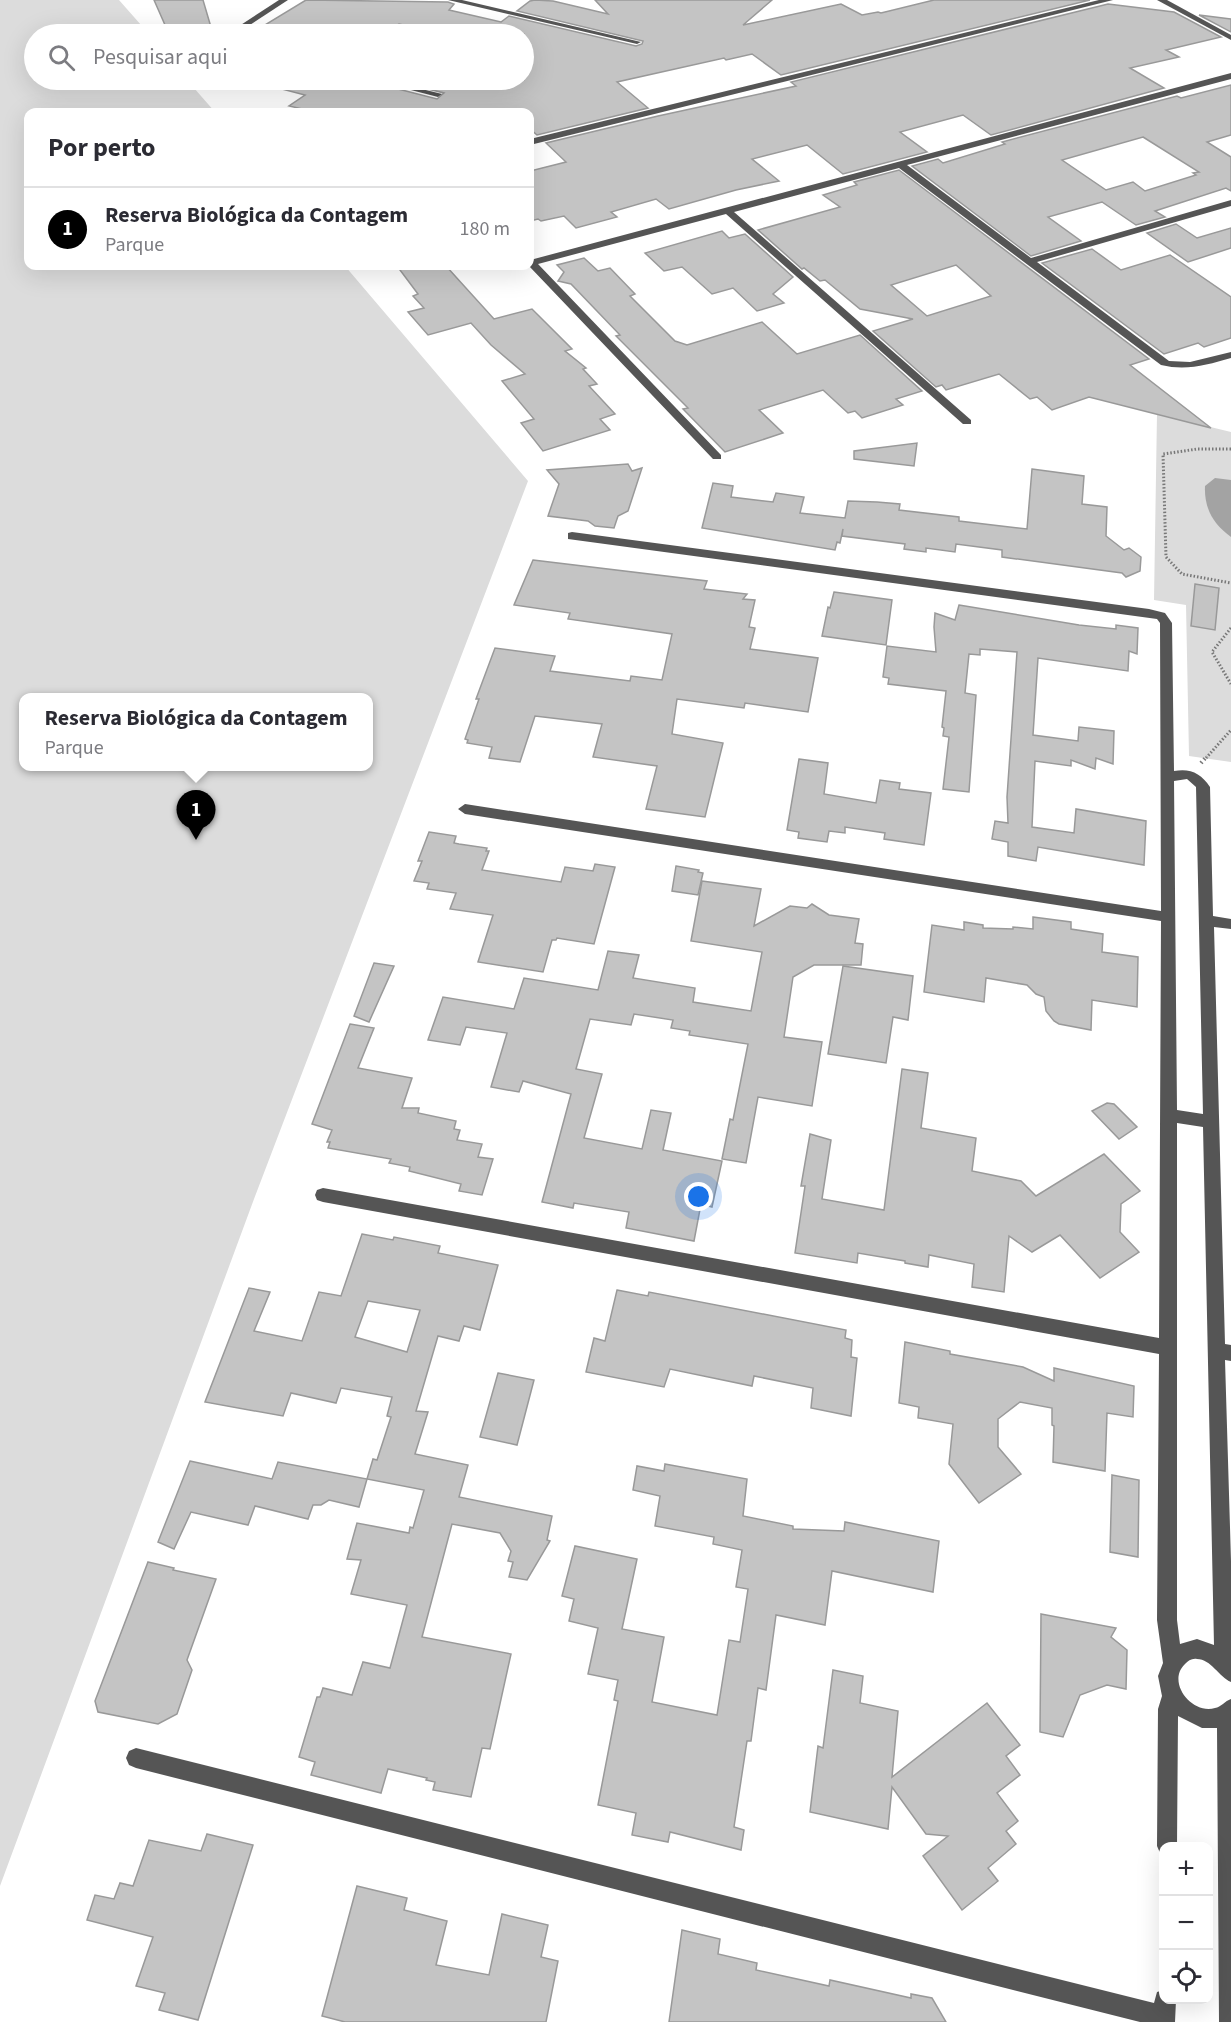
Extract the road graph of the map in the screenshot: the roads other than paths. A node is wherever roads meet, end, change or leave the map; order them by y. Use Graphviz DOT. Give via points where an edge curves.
graph roads {
  1 [pos="284,0"];
  2 [pos="452,0"];
  3 [pos="1109,0"];
  4 [pos="1161,0"];
  5 [pos="247,24"];
  6 [pos="1231,38"];
  7 [pos="637,42"];
  8 [pos="1231,76"];
  9 [pos="420,90"];
  10 [pos="438,94"];
  11 [pos="534,141"];
  12 [pos="900,164"];
  13 [pos="1231,203"];
  14 [pos="728,211"];
  15 [pos="534,261"];
  16 [pos="1031,261"];
  17 [pos="534,266"];
  18 [pos="1228,357"];
  19 [pos="967,423"];
  20 [pos="717,457"];
  21 [pos="572,536"];
  22 [pos="1166,778"];
  23 [pos="465,809"];
  24 [pos="1167,917"];
  25 [pos="1206,920"];
  26 [pos="1231,924"];
  27 [pos="1169,1116"];
  28 [pos="1210,1122"];
  29 [pos="323,1195"];
  30 [pos="1168,1348"];
  31 [pos="1223,1352"];
  32 [pos="1172,1661"];
  33 [pos="1228,1667"];
  34 [pos="1172,1695"];
  35 [pos="1228,1712"];
  36 [pos="136,1758"];
  37 [pos="1167,1842"];
  38 [pos="1164,2013"];
  39 [pos="1230,2022"];
  1 -- 5 [label="street"];
  2 -- 7 [label="street"];
  3 -- 11 [label="street"];
  4 -- 6 [label="street"];
  8 -- 12 [label="street"];
  9 -- 10 [label="street"];
  12 -- 14 [label="street"];
  12 -- 16 [label="street"];
  13 -- 16 [label="street"];
  14 -- 15 [label="street"];
  14 -- 19 [label="street"];
  16 -- 18 [label="street" via="1165,363 1177,367"];
  17 -- 20 [label="street"];
  21 -- 22 [label="street" via="1161,616 1166,623"];
  22 -- 24 [label="street"];
  22 -- 25 [label="street" via="1190,775 1198,778 1203,787"];
  23 -- 24 [label="street"];
  24 -- 27 [label="street"];
  25 -- 26 [label="street"];
  25 -- 28 [label="street"];
  27 -- 28 [label="street"];
  27 -- 30 [label="street"];
  28 -- 31 [label="street"];
  29 -- 30 [label="street"];
  30 -- 32 [label="street" via="1167,1620"];
  31 -- 33 [label="street"];
  32 -- 33 [label="street" via="1179,1653 1202,1650 1214,1654"];
  32 -- 34 [label="street" via="1168,1671"];
  34 -- 35 [label="street" via="1191,1714 1215,1719"];
  34 -- 37 [label="street" via="1168,1717"];
  35 -- 39 [label="street"];
  36 -- 38 [label="street"];
}
